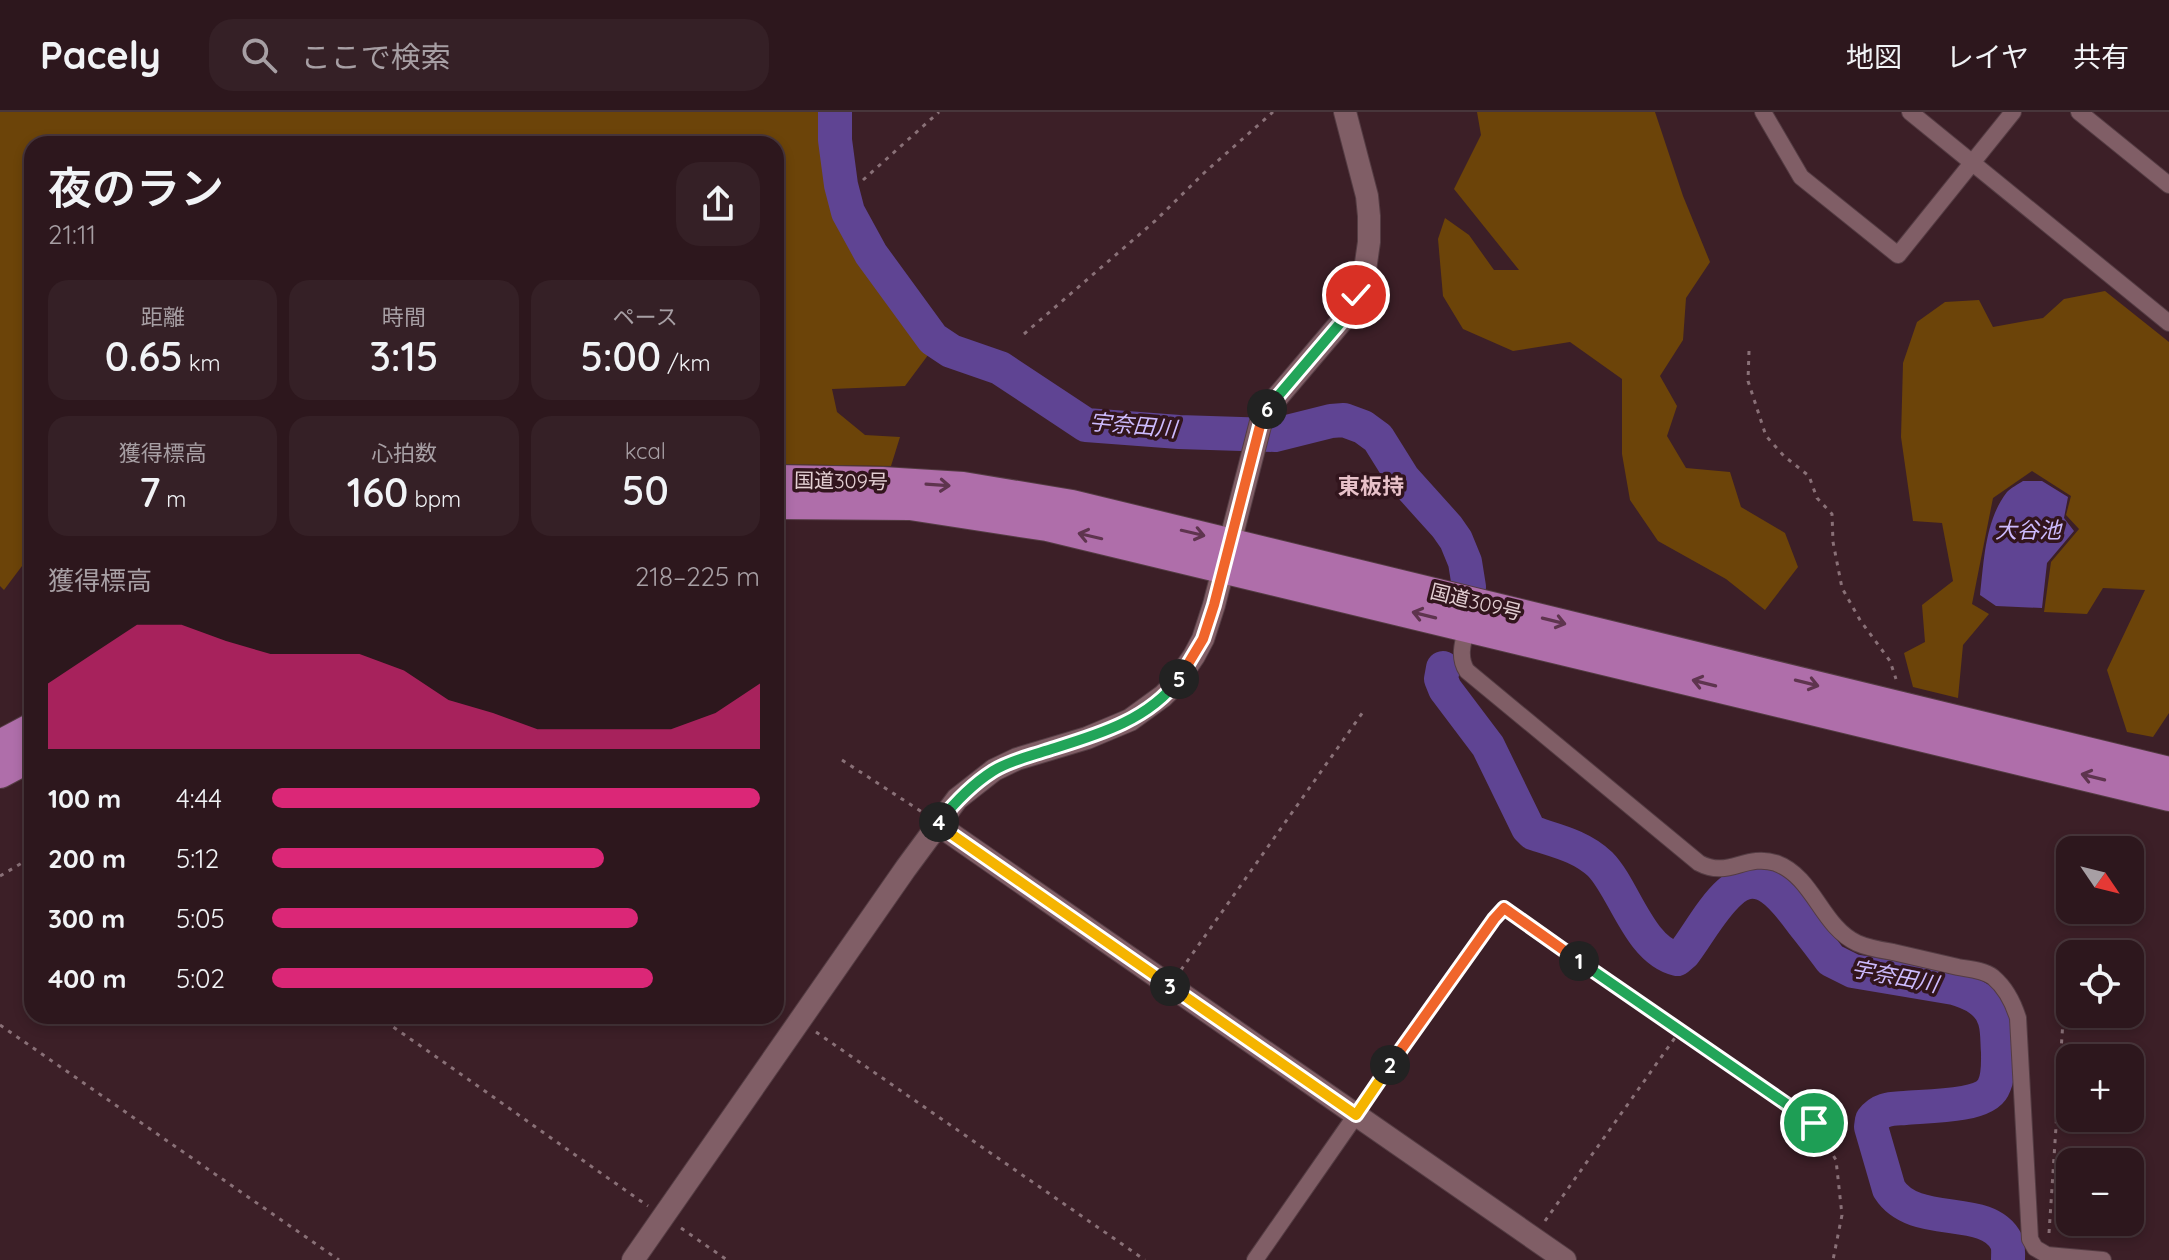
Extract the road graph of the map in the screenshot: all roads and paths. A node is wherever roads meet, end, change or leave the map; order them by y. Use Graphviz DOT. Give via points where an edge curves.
graph roads {
  1 [pos="939,112"];
  2 [pos="1273,112"];
  3 [pos="1345,112"];
  4 [pos="1763,112"];
  5 [pos="1910,112"];
  6 [pos="2013,112"];
  7 [pos="2079,112"];
  8 [pos="1972,163"];
  9 [pos="863,180"];
  10 [pos="2169,185"];
  11 [pos="2169,323"];
  12 [pos="1024,334"];
  13 [pos="1749,351"];
  14 [pos="784,480"];
  15 [pos="784,504"];
  16 [pos="1226,554"];
  17 [pos="1471,614"];
  18 [pos="1895,705"];
  19 [pos="1363,712"];
  20 [pos="24,732"];
  21 [pos="0,745"];
  22 [pos="24,760"];
  23 [pos="842,760"];
  24 [pos="2169,772"];
  25 [pos="0,773"];
  26 [pos="2169,796"];
  27 [pos="937,824"];
  28 [pos="24,862"];
  29 [pos="0,876"];
  30 [pos="1170,986"];
  31 [pos="800,1020"];
  32 [pos="388,1024"];
  33 [pos="0,1025"];
  34 [pos="2063,1028"];
  35 [pos="1679,1032"];
  36 [pos="1356,1115"];
  37 [pos="664,1216"];
  38 [pos="1533,1237"];
  39 [pos="2047,1255"];
  40 [pos="339,1260"];
  41 [pos="633,1260"];
  42 [pos="727,1260"];
  43 [pos="1145,1260"];
  44 [pos="1255,1260"];
  45 [pos="1565,1260"];
  46 [pos="1833,1260"];
  47 [pos="2103,1260"];
  1 -- 9 [label="path"];
  2 -- 12 [label="path"];
  3 -- 16 [label="street" via="1368,206 1365,270 1342,321 1263,414"];
  4 -- 8 [label="street" via="1801,177 1898,255"];
  5 -- 8 [label="street"];
  6 -- 8 [label="street"];
  7 -- 10 [label="street"];
  8 -- 11 [label="street"];
  13 -- 18 [label="path" via="1748,381 1766,436 1809,476 1817,498 1832,514 1842,588 1890,661"];
  14 -- 16 [label="highway, 国道309号, one-way" via="963,487 1072,505"];
  16 -- 15 [label="highway, 国道309号, one-way" via="910,505"];
  16 -- 17 [label="highway, 国道309号"];
  16 -- 27 [label="street" via="1203,639 1163,696 1111,729 994,770 957,799"];
  17 -- 18 [label="highway, 国道309号, one-way"];
  26 -- 17 [label="highway, 国道309号, one-way"];
  17 -- 39 [label="street" via="1461,656 1467,671 1699,863 1715,870 1759,860 1779,865 1797,876 1852,941 1987,974 2009,994 2018,1018 2030,1239"];
  18 -- 24 [label="highway, 国道309号"];
  19 -- 30 [label="path"];
  20 -- 21 [label="highway"];
  22 -- 25 [label="highway"];
  23 -- 27 [label="path"];
  27 -- 30 [label="street"];
  27 -- 31 [label="street"];
  28 -- 29 [label="path"];
  30 -- 36 [label="street"];
  31 -- 37 [label="street"];
  31 -- 43 [label="path"];
  32 -- 37 [label="path"];
  33 -- 40 [label="path"];
  34 -- 39 [label="path"];
  35 -- 36 [label="path" via="1504,908"];
  35 -- 38 [label="path"];
  35 -- 46 [label="path" via="1814,1123 1836,1160 1842,1215"];
  36 -- 38 [label="street"];
  36 -- 44 [label="street"];
  37 -- 41 [label="street"];
  37 -- 42 [label="path"];
  38 -- 45 [label="street"];
  39 -- 47 [label="street"];
}
